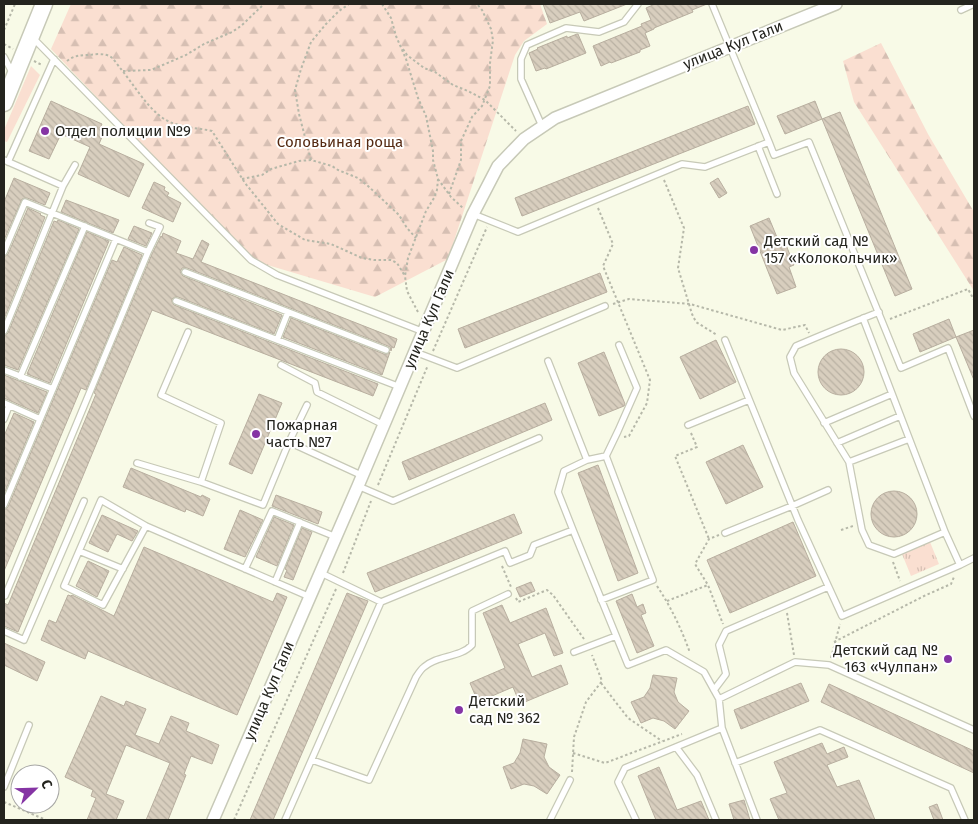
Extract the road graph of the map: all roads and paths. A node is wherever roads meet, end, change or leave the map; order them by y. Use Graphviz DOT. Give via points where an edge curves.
graph roads {
  1 [pos="15,4"];
  2 [pos="44,4"];
  3 [pos="264,4"];
  4 [pos="349,4"];
  5 [pos="382,4"];
  6 [pos="478,4"];
  7 [pos="638,4"];
  8 [pos="712,4"];
  9 [pos="836,4"];
  10 [pos="974,4"];
  11 [pos="822,6"];
  12 [pos="961,10"];
  13 [pos="4,30"];
  14 [pos="31,36"];
  15 [pos="400,45"];
  16 [pos="730,47"];
  17 [pos="4,57"];
  18 [pos="54,59"];
  19 [pos="60,66"];
  20 [pos="123,72"];
  21 [pos="15,78"];
  22 [pos="485,100"];
  23 [pos="4,103"];
  24 [pos="542,126"];
  25 [pos="524,139"];
  26 [pos="769,142"];
  27 [pos="758,146"];
  28 [pos="310,160"];
  29 [pos="6,161"];
  30 [pos="75,165"];
  31 [pos="661,173"];
  32 [pos="242,179"];
  33 [pos="438,179"];
  34 [pos="64,186"];
  35 [pos="449,194"];
  36 [pos="777,194"];
  37 [pos="595,200"];
  38 [pos="52,213"];
  39 [pos="473,214"];
  40 [pos="489,221"];
  41 [pos="149,223"];
  42 [pos="85,226"];
  43 [pos="416,238"];
  44 [pos="116,239"];
  45 [pos="4,252"];
  46 [pos="148,252"];
  47 [pos="185,272"];
  48 [pos="405,276"];
  49 [pos="974,300"];
  50 [pos="176,302"];
  51 [pos="617,302"];
  52 [pos="690,304"];
  53 [pos="605,306"];
  54 [pos="288,312"];
  55 [pos="879,312"];
  56 [pos="863,318"];
  57 [pos="428,320"];
  58 [pos="883,322"];
  59 [pos="4,331"];
  60 [pos="188,332"];
  61 [pos="424,332"];
  62 [pos="812,339"];
  63 [pos="277,340"];
  64 [pos="725,340"];
  65 [pos="619,346"];
  66 [pos="386,350"];
  67 [pos="415,352"];
  68 [pos="431,357"];
  69 [pos="548,360"];
  70 [pos="281,364"];
  71 [pos="4,370"];
  72 [pos="20,376"];
  73 [pos="400,388"];
  74 [pos="52,389"];
  75 [pos="892,394"];
  76 [pos="749,400"];
  77 [pos="7,405"];
  78 [pos="308,405"];
  79 [pos="900,416"];
  80 [pos="974,416"];
  81 [pos="4,419"];
  82 [pos="40,419"];
  83 [pos="824,423"];
  84 [pos="384,424"];
  85 [pos="688,425"];
  86 [pos="539,438"];
  87 [pos="909,439"];
  88 [pos="289,442"];
  89 [pos="836,443"];
  90 [pos="606,456"];
  91 [pos="588,460"];
  92 [pos="849,462"];
  93 [pos="137,463"];
  94 [pos="361,481"];
  95 [pos="201,482"];
  96 [pos="828,490"];
  97 [pos="375,493"];
  98 [pos="84,500"];
  99 [pos="4,506"];
  100 [pos="792,506"];
  101 [pos="300,522"];
  102 [pos="860,523"];
  103 [pos="146,526"];
  104 [pos="573,530"];
  105 [pos="841,530"];
  106 [pos="945,532"];
  107 [pos="725,533"];
  108 [pos="336,537"];
  109 [pos="710,539"];
  110 [pos="79,551"];
  111 [pos="889,553"];
  112 [pos="498,554"];
  113 [pos="974,558"];
  114 [pos="960,565"];
  115 [pos="123,569"];
  116 [pos="245,569"];
  117 [pos="321,573"];
  118 [pos="653,580"];
  119 [pos="275,582"];
  120 [pos="339,582"];
  121 [pos="708,585"];
  122 [pos="828,588"];
  123 [pos="903,589"];
  124 [pos="508,594"];
  125 [pos="4,596"];
  126 [pos="310,597"];
  127 [pos="601,600"];
  128 [pos="381,602"];
  129 [pos="667,602"];
  130 [pos="785,606"];
  131 [pos="842,616"];
  132 [pos="4,631"];
  133 [pos="726,631"];
  134 [pos="616,636"];
  135 [pos="834,642"];
  136 [pos="588,646"];
  137 [pos="574,652"];
  138 [pos="795,662"];
  139 [pos="829,665"];
  140 [pos="694,666"];
  141 [pos="600,683"];
  142 [pos="714,690"];
  143 [pos="719,698"];
  144 [pos="29,725"];
  145 [pos="722,728"];
  146 [pos="974,730"];
  147 [pos="688,732"];
  148 [pos="663,742"];
  149 [pos="676,746"];
  150 [pos="573,753"];
  151 [pos="312,760"];
  152 [pos="735,762"];
  153 [pos="570,780"];
  154 [pos="4,788"];
  155 [pos="4,802"];
  156 [pos="46,820"];
  157 [pos="213,820"];
  158 [pos="234,820"];
  159 [pos="285,820"];
  160 [pos="550,820"];
  161 [pos="636,820"];
  162 [pos="716,820"];
  163 [pos="757,820"];
  164 [pos="965,820"];
  1 -- 13 [label="path"];
  2 -- 14 [label="street"];
  3 -- 20 [label="path" via="232,32 186,55 151,70"];
  4 -- 28 [label="path" via="311,42 295,90"];
  5 -- 15 [label="path" via="391,18"];
  6 -- 22 [label="path" via="493,40 490,86"];
  7 -- 24 [label="lane" via="624,22 599,32 566,28 527,45 521,59 521,79"];
  8 -- 16 [label="lane"];
  9 -- 11 [label="street, улица Кул Гали"];
  10 -- 12 [label="lane"];
  11 -- 16 [label="street, улица Кул Гали"];
  14 -- 18 [label="lane"];
  14 -- 21 [label="street"];
  15 -- 22 [label="path" via="424,68"];
  15 -- 33 [label="path" via="426,116"];
  16 -- 24 [label="street, улица Кул Гали"];
  16 -- 26 [label="lane"];
  17 -- 21 [label="lane"];
  18 -- 19 [label="lane"];
  18 -- 29 [label="lane"];
  19 -- 20 [label="path" via="72,57 101,54 111,57"];
  19 -- 61 [label="lane" via="251,260 277,275"];
  20 -- 32 [label="path" via="161,117 188,128 212,131"];
  21 -- 23 [label="street"];
  22 -- 25 [label="path"];
  22 -- 35 [label="path" via="472,116 461,142 461,160"];
  24 -- 25 [label="street, улица Кул Гали"];
  25 -- 39 [label="street, улица Кул Гали" via="498,166"];
  26 -- 27 [label="lane"];
  26 -- 55 [label="lane" via="774,156 809,142"];
  27 -- 31 [label="lane" via="706,167 682,164"];
  27 -- 36 [label="lane"];
  28 -- 32 [label="path"];
  28 -- 43 [label="path" via="358,178 399,215"];
  29 -- 34 [label="lane"];
  30 -- 34 [label="lane"];
  31 -- 37 [label="lane"];
  31 -- 52 [label="path" via="684,228 678,268"];
  32 -- 48 [label="path" via="278,224 305,240 331,244 362,258 392,260"];
  33 -- 35 [label="path"];
  33 -- 43 [label="path" via="437,190"];
  34 -- 38 [label="lane"];
  35 -- 39 [label="path"];
  37 -- 40 [label="lane" via="518,232"];
  37 -- 51 [label="path" via="613,244 602,266"];
  38 -- 42 [label="lane"];
  38 -- 45 [label="lane" via="25,202"];
  38 -- 59 [label="lane"];
  39 -- 40 [label="lane"];
  39 -- 57 [label="street, улица Кул Гали"];
  40 -- 68 [label="path"];
  41 -- 46 [label="lane" via="160,228"];
  42 -- 44 [label="lane"];
  42 -- 72 [label="lane"];
  43 -- 48 [label="path"];
  44 -- 46 [label="lane"];
  44 -- 74 [label="lane"];
  46 -- 125 [label="lane"];
  47 -- 54 [label="lane"];
  48 -- 57 [label="path" via="414,307"];
  49 -- 58 [label="path" via="968,289"];
  50 -- 63 [label="lane"];
  51 -- 52 [label="path" via="629,298"];
  51 -- 53 [label="path"];
  52 -- 62 [label="path" via="782,330 805,325"];
  52 -- 64 [label="path" via="696,322"];
  53 -- 68 [label="lane" via="458,368"];
  54 -- 63 [label="lane"];
  54 -- 66 [label="lane"];
  55 -- 56 [label="lane"];
  55 -- 58 [label="lane"];
  56 -- 62 [label="lane"];
  56 -- 75 [label="lane"];
  57 -- 61 [label="street, улица Кул Гали"];
  58 -- 80 [label="lane" via="901,368 948,348"];
  60 -- 95 [label="lane" via="161,395 221,423"];
  61 -- 67 [label="street, улица Кул Гали"];
  62 -- 83 [label="lane" via="796,346 790,357 794,373"];
  63 -- 73 [label="lane"];
  64 -- 76 [label="lane"];
  65 -- 90 [label="lane" via="637,388"];
  67 -- 68 [label="lane"];
  67 -- 73 [label="street, улица Кул Гали"];
  68 -- 97 [label="path"];
  69 -- 91 [label="lane"];
  70 -- 84 [label="lane" via="315,383 317,392"];
  71 -- 72 [label="lane"];
  72 -- 74 [label="lane"];
  73 -- 84 [label="street, улица Кул Гали"];
  74 -- 82 [label="lane"];
  75 -- 79 [label="lane"];
  75 -- 83 [label="lane"];
  76 -- 85 [label="lane"];
  76 -- 100 [label="lane"];
  77 -- 81 [label="lane"];
  77 -- 82 [label="lane"];
  78 -- 88 [label="lane"];
  79 -- 87 [label="lane"];
  79 -- 89 [label="lane"];
  82 -- 99 [label="lane"];
  83 -- 89 [label="lane"];
  84 -- 94 [label="street, улица Кул Гали"];
  85 -- 109 [label="path" via="697,447 675,456"];
  86 -- 97 [label="lane" via="393,500"];
  87 -- 92 [label="lane"];
  87 -- 106 [label="lane"];
  88 -- 94 [label="lane"];
  88 -- 95 [label="lane" via="263,505"];
  89 -- 92 [label="lane"];
  90 -- 91 [label="lane"];
  90 -- 118 [label="lane"];
  91 -- 104 [label="lane" via="564,471 558,492"];
  92 -- 102 [label="lane"];
  93 -- 95 [label="lane"];
  94 -- 97 [label="lane"];
  94 -- 108 [label="street, улица Кул Гали"];
  96 -- 100 [label="lane"];
  97 -- 120 [label="path"];
  98 -- 132 [label="lane" via="24,640"];
  100 -- 107 [label="lane"];
  100 -- 122 [label="lane"];
  101 -- 108 [label="lane"];
  101 -- 116 [label="lane" via="272,511"];
  101 -- 119 [label="lane"];
  102 -- 105 [label="path"];
  102 -- 111 [label="lane" via="869,544"];
  103 -- 110 [label="lane" via="101,500"];
  103 -- 115 [label="lane"];
  103 -- 116 [label="lane"];
  104 -- 112 [label="lane" via="534,544 530,554 510,563 504,551"];
  104 -- 127 [label="lane"];
  106 -- 111 [label="lane" via="894,554"];
  106 -- 114 [label="lane"];
  107 -- 121 [label="path" via="709,539 696,564"];
  108 -- 117 [label="street, улица Кул Гали"];
  110 -- 115 [label="lane"];
  110 -- 115 [label="lane" via="64,586 103,605"];
  111 -- 123 [label="path"];
  112 -- 128 [label="lane"];
  112 -- 136 [label="path" via="518,602 547,590"];
  113 -- 114 [label="lane"];
  114 -- 123 [label="lane"];
  114 -- 135 [label="path" via="951,584"];
  116 -- 119 [label="lane"];
  117 -- 120 [label="lane"];
  117 -- 126 [label="street, улица Кул Гали"];
  118 -- 127 [label="lane"];
  118 -- 129 [label="path"];
  119 -- 126 [label="lane"];
  120 -- 128 [label="lane"];
  120 -- 158 [label="path"];
  121 -- 129 [label="path"];
  121 -- 133 [label="path"];
  122 -- 130 [label="lane"];
  122 -- 131 [label="lane"];
  123 -- 131 [label="lane"];
  124 -- 151 [label="lane" via="472,611 472,645 468,650 435,661 416,677 369,780"];
  126 -- 157 [label="street, улица Кул Гали"];
  127 -- 134 [label="lane"];
  128 -- 151 [label="lane"];
  129 -- 140 [label="path"];
  130 -- 133 [label="lane"];
  130 -- 138 [label="path"];
  131 -- 135 [label="path"];
  133 -- 142 [label="lane" via="719,645 726,674"];
  134 -- 136 [label="lane"];
  134 -- 140 [label="lane" via="628,665 666,650"];
  135 -- 139 [label="path"];
  136 -- 137 [label="lane"];
  136 -- 141 [label="path" via="602,681"];
  138 -- 139 [label="lane"];
  138 -- 143 [label="lane"];
  139 -- 146 [label="lane"];
  140 -- 142 [label="lane" via="704,672"];
  141 -- 148 [label="path" via="628,718"];
  141 -- 150 [label="path" via="586,702 574,737"];
  142 -- 143 [label="lane"];
  143 -- 145 [label="lane"];
  144 -- 154 [label="lane"];
  145 -- 149 [label="lane"];
  145 -- 152 [label="lane"];
  147 -- 148 [label="path"];
  148 -- 150 [label="path" via="605,763"];
  149 -- 161 [label="lane" via="625,768 618,782"];
  149 -- 162 [label="lane" via="698,775"];
  150 -- 153 [label="path"];
  151 -- 159 [label="lane"];
  152 -- 163 [label="lane"];
  152 -- 164 [label="lane" via="820,730 951,788"];
  153 -- 160 [label="lane"];
  155 -- 156 [label="path"];
}
